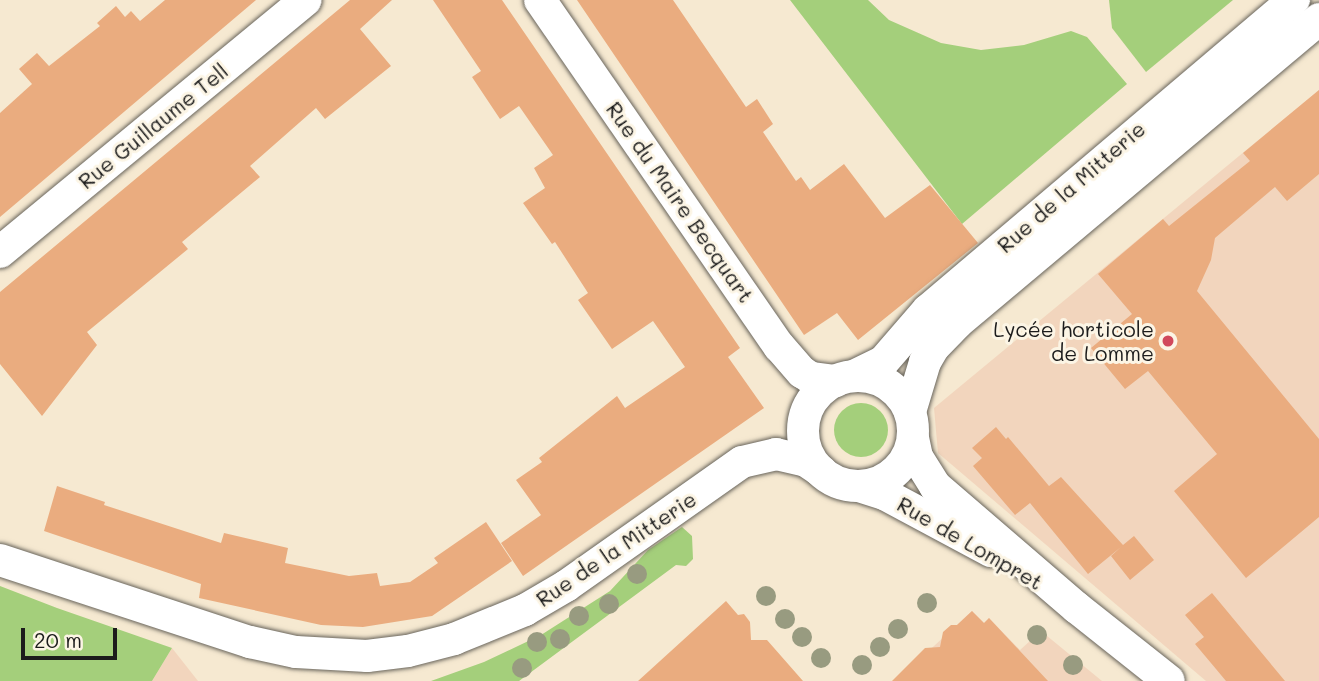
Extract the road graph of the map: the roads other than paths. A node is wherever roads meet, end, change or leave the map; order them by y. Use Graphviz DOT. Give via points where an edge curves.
graph roads {
  1 [pos="306,0"];
  2 [pos="540,0"];
  3 [pos="1294,0"];
  4 [pos="1319,19"];
  5 [pos="0,252"];
  6 [pos="845,379"];
  7 [pos="911,425"];
  8 [pos="821,471"];
  9 [pos="859,486"];
  10 [pos="0,560"];
  11 [pos="1077,608"];
  12 [pos="1169,681"];
  1 -- 5 [label="street, Rue Guillaume Tell"];
  2 -- 6 [label="street, Rue du Maire Becquart" via="779,346 811,378"];
  3 -- 6 [label="street, Rue de la Mitterie" via="928,310 883,362"];
  4 -- 7 [label="street, Rue de la Mitterie" via="957,323 925,362"];
  6 -- 7 [label="street" via="872,378 888,385 901,397"];
  6 -- 8 [label="street" via="816,396 805,418 807,451"];
  7 -- 9 [label="street" via="908,455 891,475"];
  7 -- 11 [label="street, Rue de Lompret" via="917,457 935,486"];
  8 -- 9 [label="street" via="843,484"];
  8 -- 10 [label="street, Rue de la Mitterie" via="806,461 776,454 742,462 525,610 454,639 367,656 296,652 250,642"];
  9 -- 11 [label="street, Rue de Lompret" via="886,495 993,553"];
  11 -- 12 [label="street, Rue de Lompret"];
}
